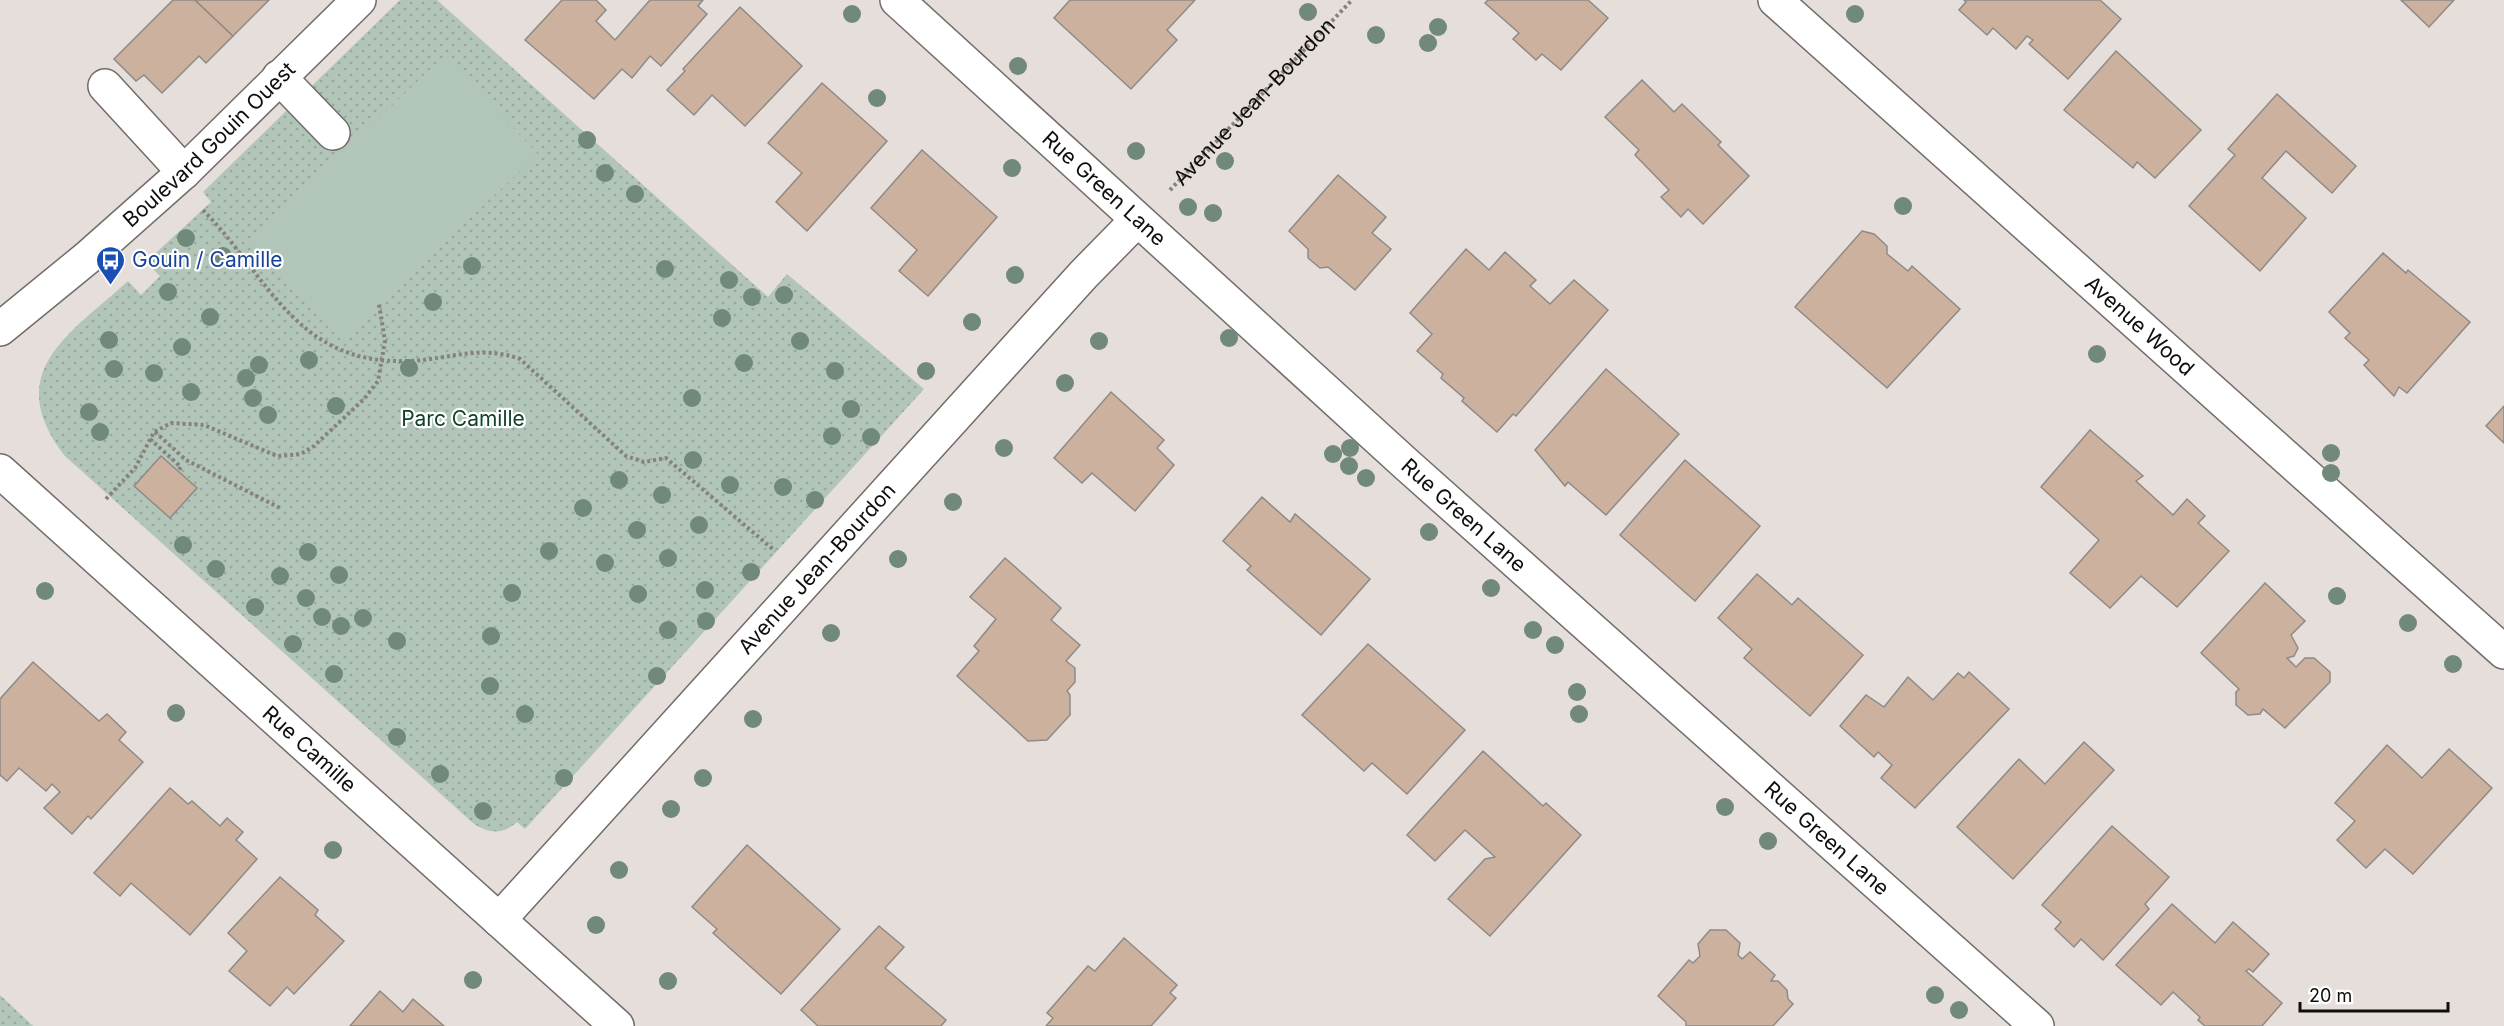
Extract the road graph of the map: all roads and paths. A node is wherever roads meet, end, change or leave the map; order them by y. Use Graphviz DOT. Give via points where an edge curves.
graph roads {
  1 [pos="359,0"];
  2 [pos="897,0"];
  3 [pos="1352,0"];
  4 [pos="1775,0"];
  5 [pos="279,77"];
  6 [pos="105,86"];
  7 [pos="333,133"];
  8 [pos="184,172"];
  9 [pos="1164,196"];
  10 [pos="204,203"];
  11 [pos="1137,220"];
  12 [pos="379,304"];
  13 [pos="0,329"];
  14 [pos="383,361"];
  15 [pos="154,432"];
  16 [pos="150,439"];
  17 [pos="0,471"];
  18 [pos="178,471"];
  19 [pos="106,500"];
  20 [pos="282,508"];
  21 [pos="808,578"];
  22 [pos="2504,652"];
  23 [pos="499,920"];
  24 [pos="617,1026"];
  25 [pos="2037,1026"];
  1 -- 5 [label="street, Boulevard Gouin Ouest"];
  2 -- 11 [label="street, Rue Green Lane"];
  3 -- 9 [label="path, Avenue Jean-Bourdon"];
  4 -- 22 [label="street, Avenue Wood"];
  5 -- 7 [label="street"];
  5 -- 8 [label="street, Boulevard Gouin Ouest"];
  6 -- 8 [label="street"];
  8 -- 13 [label="street, Boulevard Gouin Ouest"];
  10 -- 14 [label="path" via="203,210 239,249 281,308 329,345"];
  11 -- 21 [label="street, Avenue Jean-Bourdon"];
  11 -- 25 [label="street, Rue Green Lane"];
  12 -- 14 [label="path" via="385,340"];
  14 -- 15 [label="path" via="378,381 364,399 301,454 277,456 188,422 171,423"];
  14 -- 21 [label="path" via="429,360 483,350 520,359 626,456 644,462 666,458"];
  15 -- 16 [label="path"];
  15 -- 20 [label="path" via="186,460"];
  16 -- 18 [label="path" via="181,467"];
  16 -- 19 [label="path" via="135,468"];
  17 -- 23 [label="street, Rue Camille"];
  21 -- 23 [label="street, Avenue Jean-Bourdon"];
  23 -- 24 [label="street, Rue Camille"];
}
